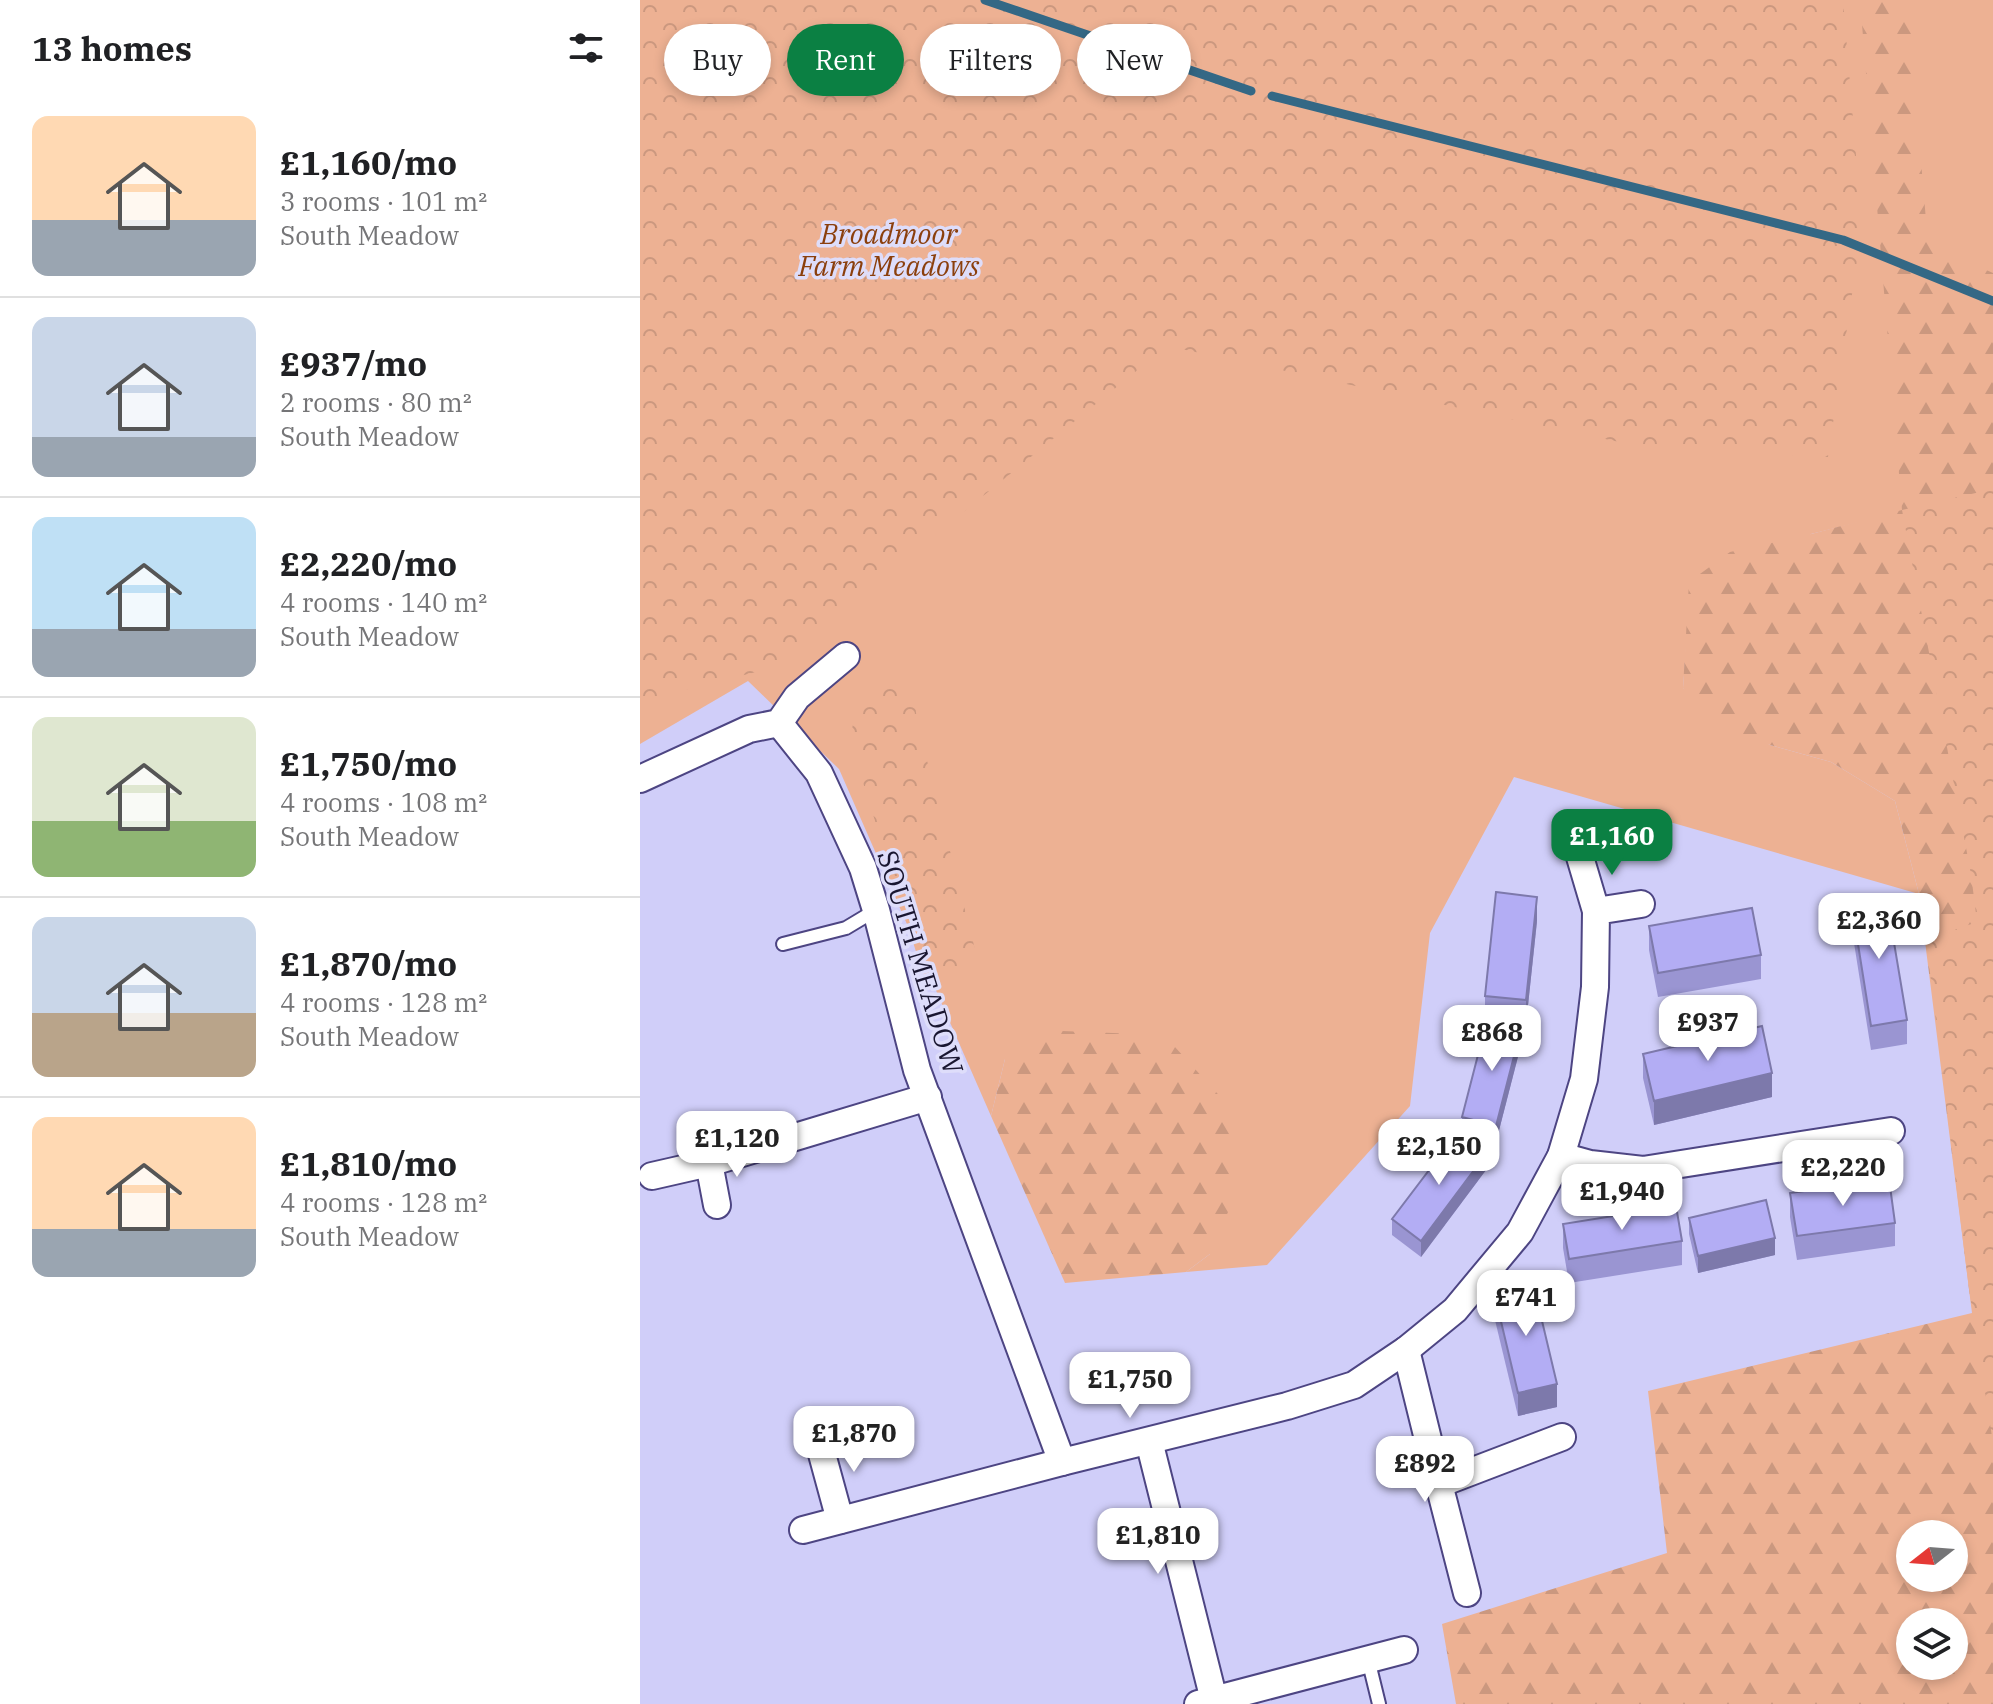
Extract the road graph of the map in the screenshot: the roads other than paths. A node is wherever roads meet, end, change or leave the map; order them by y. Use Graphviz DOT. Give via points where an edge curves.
graph roads {
  1 [pos="846,656"];
  2 [pos="779,723"];
  3 [pos="640,779"];
  4 [pos="1580,857"];
  5 [pos="1641,904"];
  6 [pos="876,910"];
  7 [pos="1596,911"];
  8 [pos="783,944"];
  9 [pos="928,1097"];
  10 [pos="1891,1131"];
  11 [pos="1561,1156"];
  12 [pos="709,1163"];
  13 [pos="652,1176"];
  14 [pos="717,1205"];
  15 [pos="1406,1350"];
  16 [pos="1562,1437"];
  17 [pos="1149,1441"];
  18 [pos="819,1443"];
  19 [pos="1062,1462"];
  20 [pos="1439,1484"];
  21 [pos="840,1520"];
  22 [pos="803,1530"];
  23 [pos="1467,1593"];
  24 [pos="1404,1650"];
  25 [pos="1368,1659"];
  26 [pos="1206,1702"];
  27 [pos="1379,1704"];
  1 -- 2 [label="street" via="797,697"];
  2 -- 3 [label="street" via="749,729"];
  2 -- 6 [label="street, SOUTH MEADOW" via="819,773 863,868"];
  4 -- 7 [label="street"];
  5 -- 7 [label="street"];
  6 -- 8 [label="lane" via="846,928"];
  6 -- 9 [label="street, SOUTH MEADOW"];
  7 -- 11 [label="street" via="1595,987 1584,1079"];
  9 -- 12 [label="street, SOUTH MEADOW"];
  9 -- 19 [label="street, SOUTH MEADOW"];
  10 -- 11 [label="street" via="1643,1170"];
  11 -- 15 [label="street" via="1520,1232 1455,1310"];
  12 -- 13 [label="street, SOUTH MEADOW"];
  12 -- 14 [label="street"];
  15 -- 17 [label="street" via="1354,1385"];
  15 -- 20 [label="street"];
  16 -- 20 [label="street"];
  17 -- 19 [label="street"];
  17 -- 26 [label="street"];
  18 -- 21 [label="street"];
  19 -- 21 [label="street"];
  20 -- 23 [label="street"];
  21 -- 22 [label="street"];
  24 -- 25 [label="street"];
  25 -- 26 [label="street"];
  25 -- 27 [label="lane"];
}
